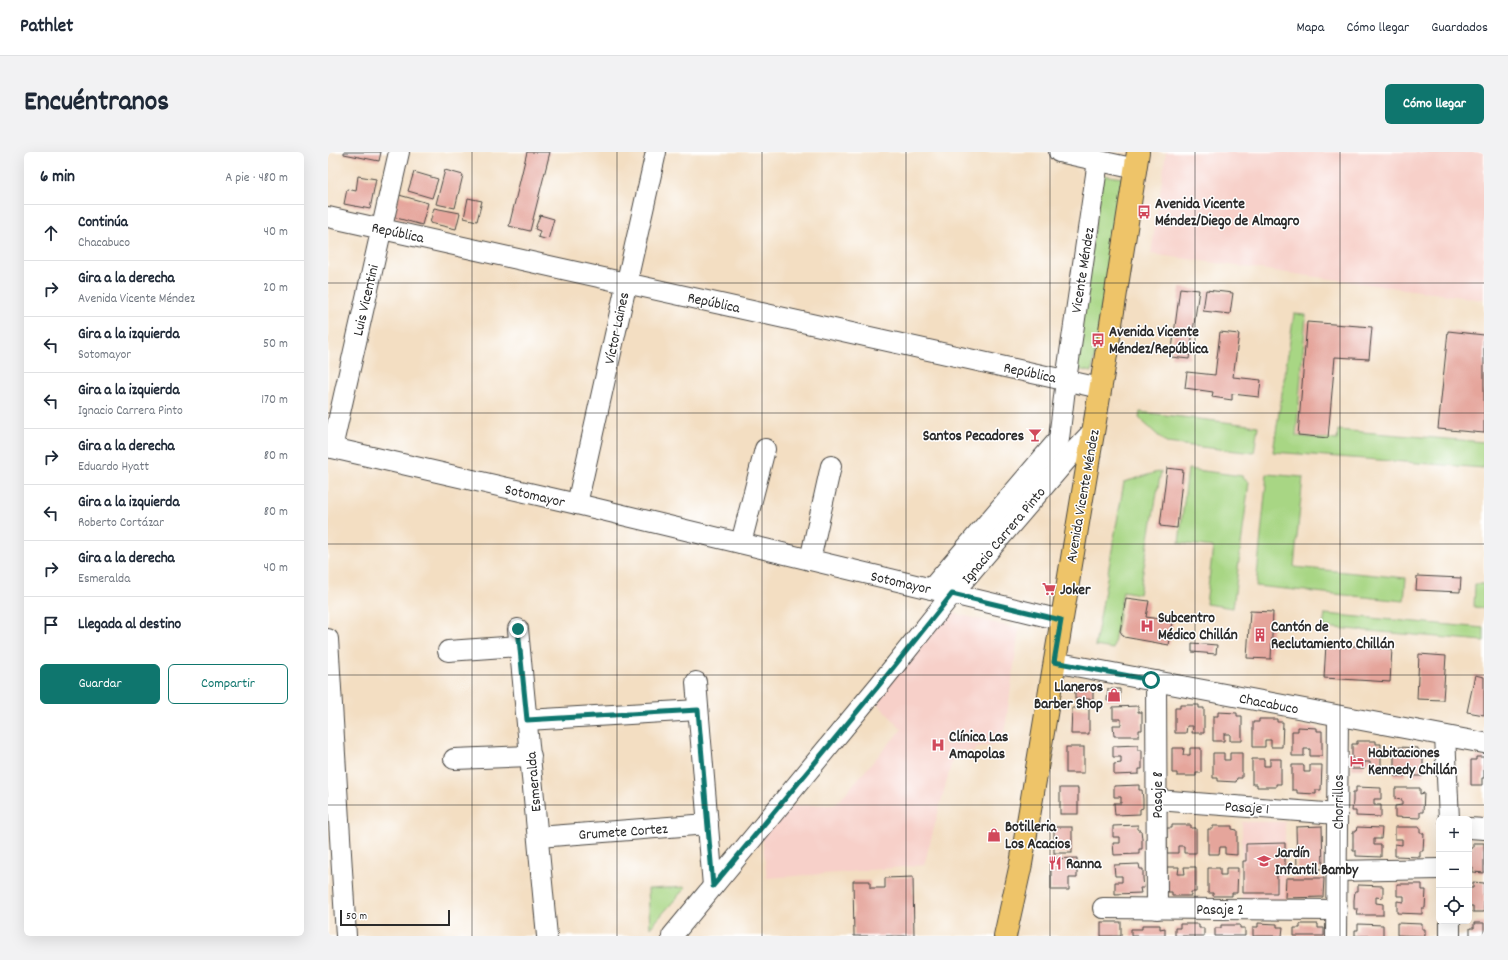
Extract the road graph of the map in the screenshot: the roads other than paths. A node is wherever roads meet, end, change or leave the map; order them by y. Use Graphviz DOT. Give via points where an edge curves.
graph roads {
  1 [pos="399,152"];
  2 [pos="656,152"];
  3 [pos="1059,152"];
  4 [pos="1137,160"];
  5 [pos="1098,161"];
  6 [pos="328,217"];
  7 [pos="381,229"];
  8 [pos="626,283"];
  9 [pos="1066,380"];
  10 [pos="1100,388"];
  11 [pos="1092,432"];
  12 [pos="330,448"];
  13 [pos="765,448"];
  14 [pos="831,466"];
  15 [pos="577,504"];
  16 [pos="741,543"];
  17 [pos="810,560"];
  18 [pos="931,589"];
  19 [pos="952,594"];
  20 [pos="1061,620"];
  21 [pos="328,639"];
  22 [pos="448,651"];
  23 [pos="1054,662"];
  24 [pos="1156,681"];
  25 [pos="696,682"];
  26 [pos="698,710"];
  27 [pos="1338,716"];
  28 [pos="527,720"];
  29 [pos="1445,736"];
  30 [pos="1484,743"];
  31 [pos="531,756"];
  32 [pos="454,759"];
  33 [pos="1157,800"];
  34 [pos="1337,814"];
  35 [pos="1449,816"];
  36 [pos="708,824"];
  37 [pos="1472,828"];
  38 [pos="1484,829"];
  39 [pos="538,837"];
  40 [pos="1021,864"];
  41 [pos="1436,869"];
  42 [pos="1337,871"];
  43 [pos="713,886"];
  44 [pos="1103,908"];
  45 [pos="1157,909"];
  46 [pos="1337,910"];
  47 [pos="1450,924"];
  48 [pos="346,936"];
  49 [pos="547,936"];
  50 [pos="672,936"];
  51 [pos="1004,936"];
  52 [pos="1019,936"];
  53 [pos="1336,936"];
  54 [pos="1450,936"];
  1 -- 7 [label="street, Luis Vicentini"];
  2 -- 8 [label="street, Víctor Laines"];
  3 -- 5 [label="street"];
  4 -- 5 [label="street"];
  4 -- 10 [label="main road, Avenida Vicente Méndez"];
  5 -- 9 [label="street, Vicente Méndez"];
  6 -- 7 [label="street, República"];
  7 -- 8 [label="street, República"];
  7 -- 12 [label="street, Luis Vicentini"];
  8 -- 9 [label="street, República"];
  8 -- 15 [label="street, Víctor Laines"];
  9 -- 10 [label="street, República"];
  9 -- 18 [label="street, Ignacio Carrera Pinto" via="1059,440"];
  10 -- 11 [label="main road, Avenida Vicente Méndez"];
  11 -- 19 [label="street, Ignacio Carrera Pinto"];
  11 -- 20 [label="main road, Avenida Vicente Méndez"];
  12 -- 15 [label="street, Sotomayor"];
  13 -- 16 [label="street"];
  14 -- 17 [label="street"];
  15 -- 16 [label="street, Sotomayor"];
  16 -- 17 [label="street, Sotomayor"];
  17 -- 18 [label="street, Sotomayor"];
  18 -- 19 [label="street, Sotomayor"];
  19 -- 20 [label="street, Sotomayor"];
  19 -- 43 [label="street, Ignacio Carrera Pinto"];
  20 -- 23 [label="main road, Avenida Vicente Méndez"];
  21 -- 48 [label="street"];
  22 -- 28 [label="street, Esmeralda" via="519,637"];
  23 -- 24 [label="street, Chacabuco"];
  23 -- 40 [label="main road, Avenida Vicente Méndez"];
  24 -- 27 [label="street, Chacabuco"];
  24 -- 33 [label="street, Pasaje 8"];
  25 -- 26 [label="street"];
  26 -- 28 [label="street"];
  26 -- 36 [label="street"];
  27 -- 29 [label="street, Chacabuco"];
  27 -- 34 [label="street, Chorrillos"];
  28 -- 31 [label="street, Esmeralda"];
  29 -- 30 [label="street, Chacabuco"];
  29 -- 35 [label="street"];
  31 -- 32 [label="street"];
  31 -- 39 [label="street, Esmeralda"];
  33 -- 34 [label="street, Pasaje 1"];
  33 -- 45 [label="street, Pasaje 8"];
  34 -- 42 [label="street, Chorrillos"];
  36 -- 39 [label="street, Grumete Cortez"];
  36 -- 43 [label="street"];
  37 -- 38 [label="street"];
  39 -- 49 [label="street, Esmeralda"];
  40 -- 51 [label="main road, Avenida Vicente Méndez"];
  40 -- 52 [label="main road, Avenida Vicente Méndez"];
  41 -- 42 [label="street"];
  42 -- 46 [label="street, Chorrillos"];
  43 -- 50 [label="street, Ignacio Carrera Pinto"];
  44 -- 45 [label="street, Pasaje 2"];
  45 -- 46 [label="street, Pasaje 2"];
  46 -- 53 [label="street, Chorrillos"];
  47 -- 54 [label="street"];
}
